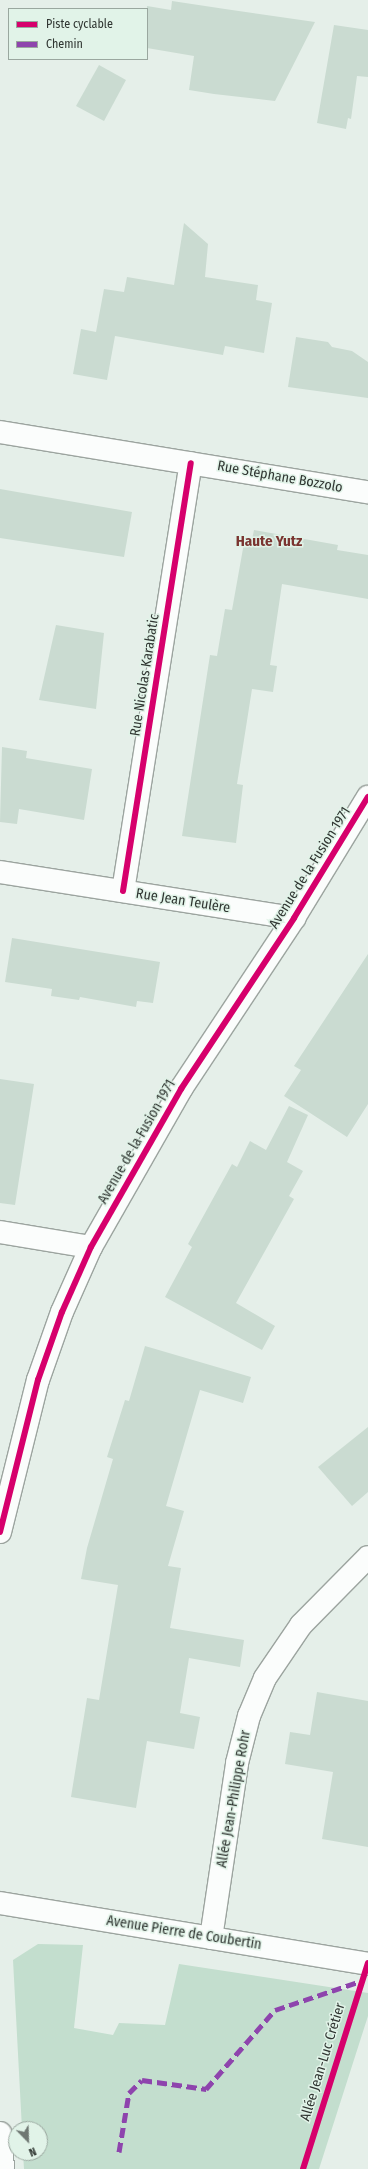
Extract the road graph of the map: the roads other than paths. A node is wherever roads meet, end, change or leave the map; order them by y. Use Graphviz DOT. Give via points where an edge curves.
graph roads {
  1 [pos="0,432"];
  2 [pos="191,463"];
  3 [pos="368,492"];
  4 [pos="368,797"];
  5 [pos="0,872"];
  6 [pos="123,891"];
  7 [pos="294,918"];
  8 [pos="0,1232"];
  9 [pos="91,1247"];
  10 [pos="0,1532"];
  11 [pos="368,1557"];
  12 [pos="0,1903"];
  13 [pos="211,1938"];
  14 [pos="368,1964"];
  15 [pos="0,2133"];
  16 [pos="3,2169"];
  1 -- 2 [label="street"];
  2 -- 3 [label="street, Rue Stéphane Bozzolo"];
  2 -- 6 [label="street, Rue Nicolas Karabatic"];
  4 -- 7 [label="street, Avenue de la Fusion 1971"];
  5 -- 6 [label="street, Rue Jean Teulère"];
  6 -- 7 [label="street, Rue Jean Teulère"];
  7 -- 9 [label="street, Avenue de la Fusion 1971" via="181,1089"];
  8 -- 9 [label="street"];
  9 -- 10 [label="street, Avenue de la Fusion 1971" via="62,1312 38,1380"];
  11 -- 13 [label="street, Allée Jean-Philippe Rohr" via="301,1625 265,1678 249,1716 237,1762"];
  12 -- 13 [label="street, Avenue Pierre de Coubertin"];
  13 -- 14 [label="street, Avenue Pierre de Coubertin"];
  15 -- 16 [label="street"];
}
